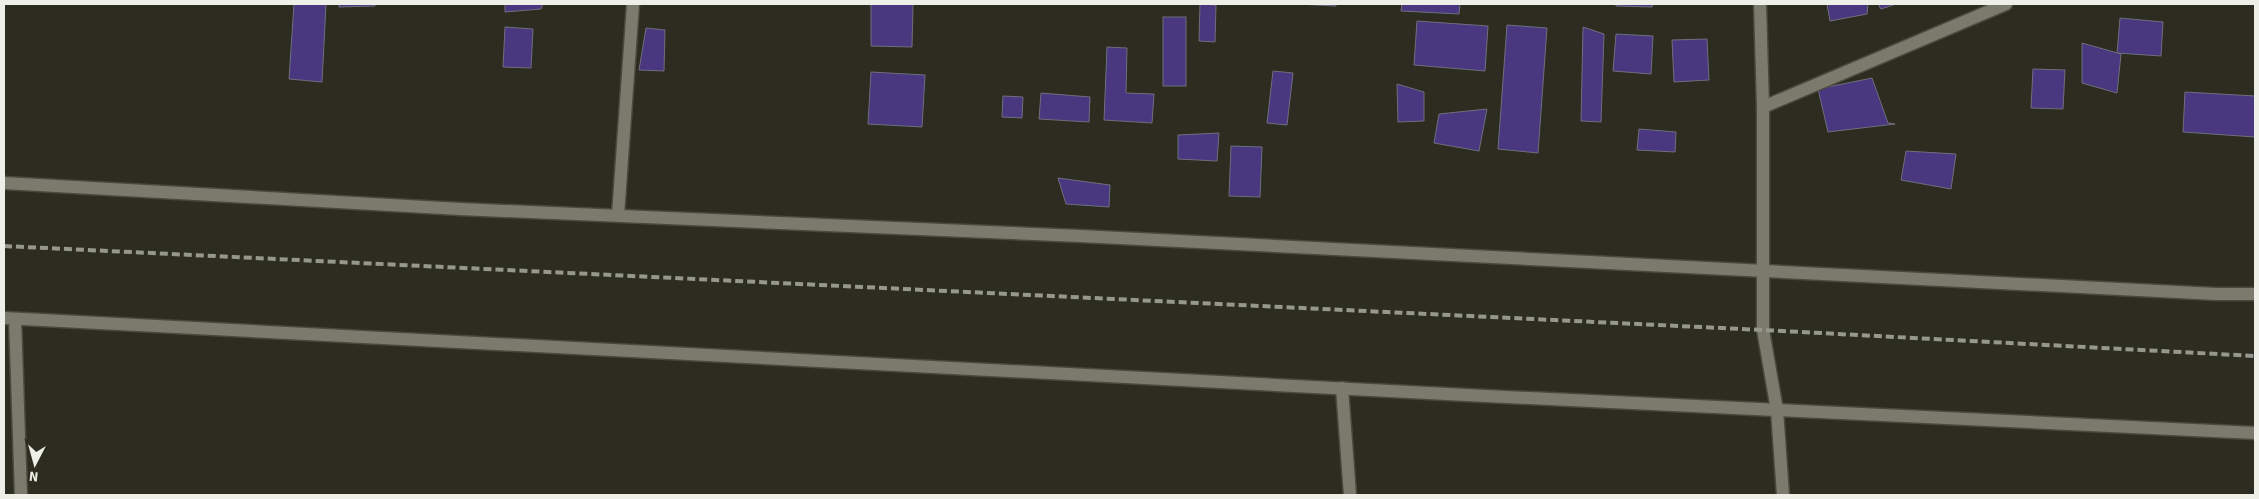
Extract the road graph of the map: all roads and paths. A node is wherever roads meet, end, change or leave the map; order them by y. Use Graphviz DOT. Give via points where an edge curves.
graph roads {
  1 [pos="633,4"];
  2 [pos="1760,4"];
  3 [pos="2006,4"];
  4 [pos="1763,107"];
  5 [pos="4,183"];
  6 [pos="618,215"];
  7 [pos="1763,270"];
  8 [pos="2255,294"];
  9 [pos="10,318"];
  10 [pos="1342,388"];
  11 [pos="1777,410"];
  12 [pos="2255,433"];
  13 [pos="21,495"];
  14 [pos="1350,495"];
  15 [pos="1782,495"];
  1 -- 6 [label="street"];
  2 -- 4 [label="street"];
  3 -- 4 [label="street"];
  4 -- 7 [label="street"];
  5 -- 6 [label="street"];
  6 -- 7 [label="street"];
  7 -- 8 [label="street"];
  7 -- 11 [label="street" via="1763,330"];
  9 -- 10 [label="street"];
  9 -- 13 [label="street"];
  10 -- 11 [label="street"];
  10 -- 14 [label="street"];
  11 -- 12 [label="street"];
  11 -- 15 [label="street"];
}
